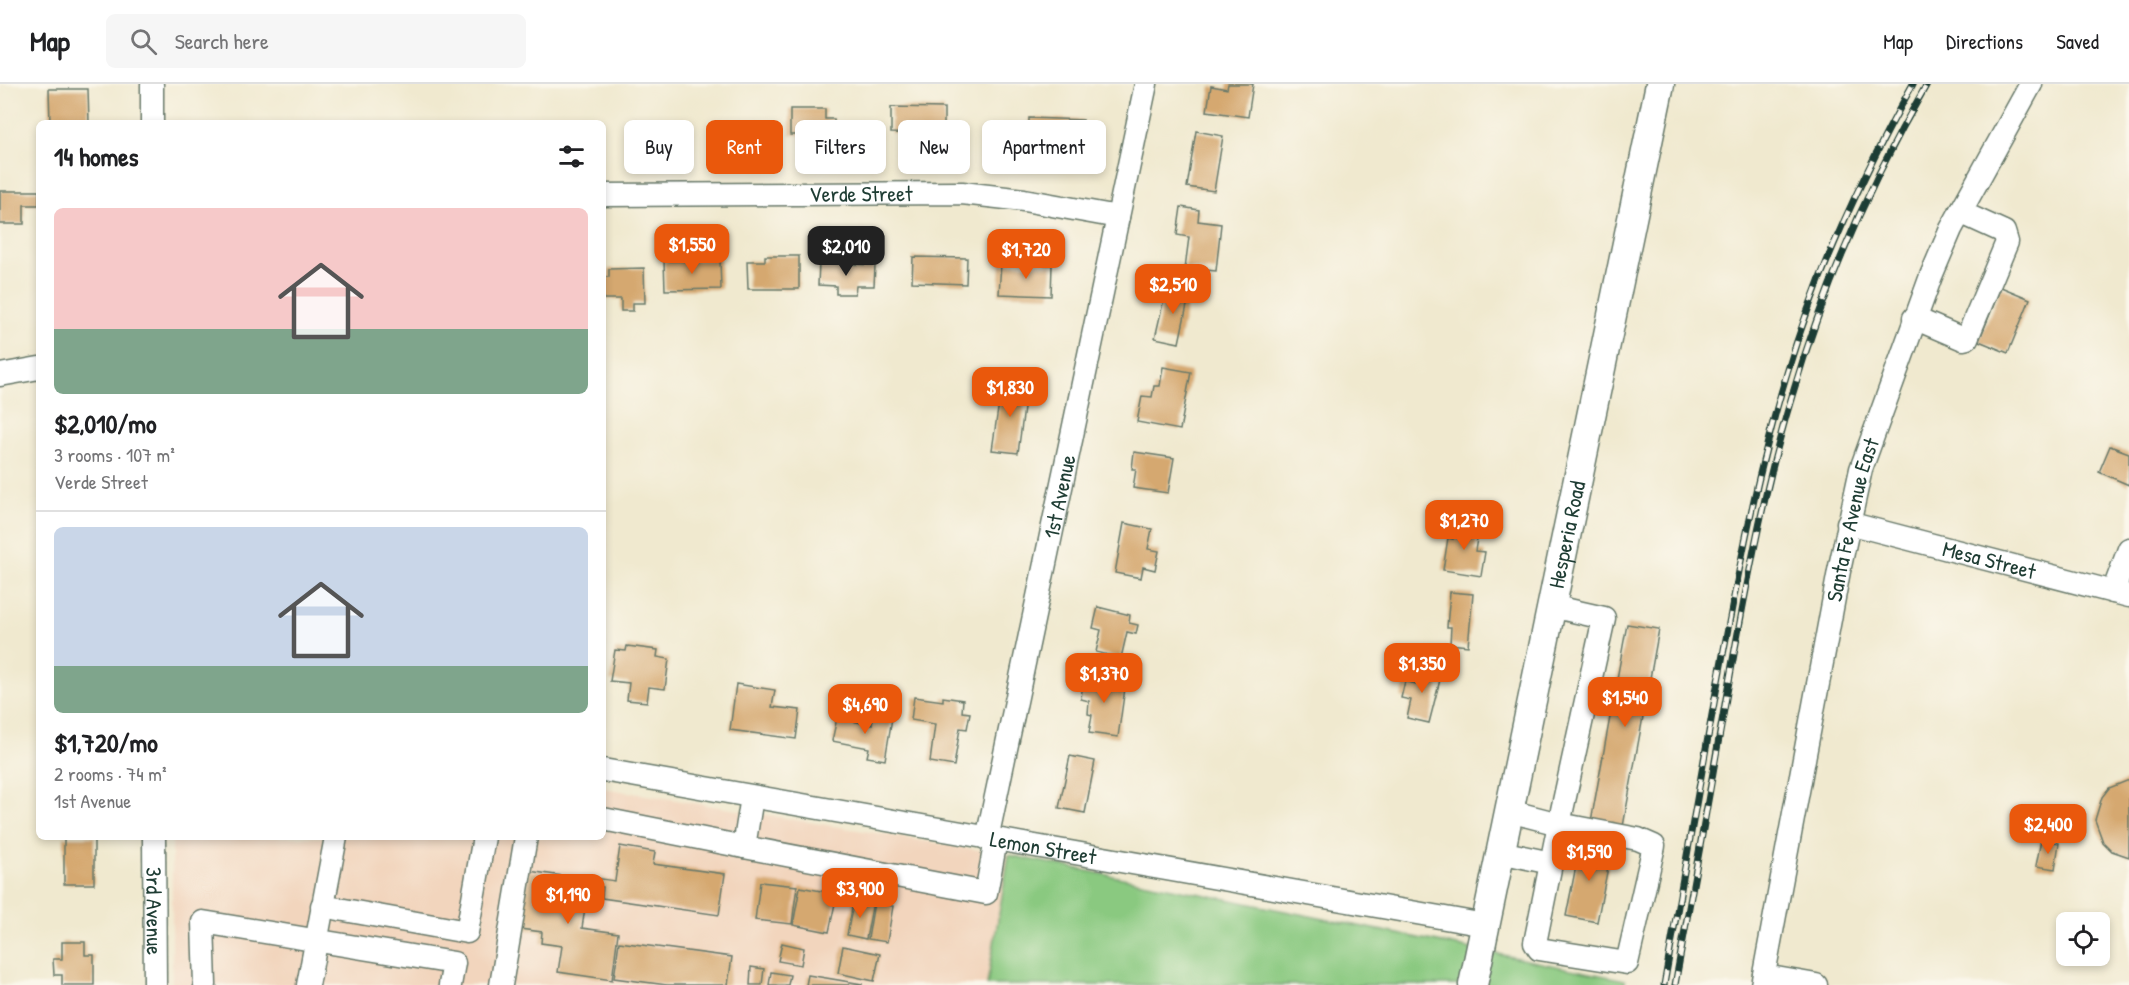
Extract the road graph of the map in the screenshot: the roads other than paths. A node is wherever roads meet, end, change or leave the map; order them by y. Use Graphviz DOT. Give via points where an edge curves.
graph roads {
  1 [pos="152,84"];
  2 [pos="1146,84"];
  3 [pos="1660,84"];
  4 [pos="2031,84"];
  5 [pos="152,120"];
  6 [pos="606,195"];
  7 [pos="1960,212"];
  8 [pos="1118,217"];
  9 [pos="1914,318"];
  10 [pos="36,369"];
  11 [pos="0,375"];
  12 [pos="1848,523"];
  13 [pos="2129,549"];
  14 [pos="2121,594"];
  15 [pos="1551,606"];
  16 [pos="606,771"];
  17 [pos="752,797"];
  18 [pos="1509,811"];
  19 [pos="606,820"];
  20 [pos="1559,824"];
  21 [pos="154,840"];
  22 [pos="335,840"];
  23 [pos="483,840"];
  24 [pos="525,840"];
  25 [pos="992,840"];
  26 [pos="744,847"];
  27 [pos="1500,852"];
  28 [pos="1551,863"];
  29 [pos="322,906"];
  30 [pos="1485,925"];
  31 [pos="315,942"];
  32 [pos="1763,980"];
  33 [pos="210,984"];
  34 [pos="155,985"];
  35 [pos="308,985"];
  36 [pos="450,985"];
  37 [pos="501,985"];
  38 [pos="1473,985"];
  39 [pos="1816,985"];
  1 -- 5 [label="street"];
  2 -- 8 [label="street, 1st Avenue"];
  3 -- 15 [label="main road, Hesperia Road"];
  4 -- 7 [label="street, Santa Fe Avenue East"];
  6 -- 8 [label="street, Verde Street" via="962,193"];
  7 -- 9 [label="street, Santa Fe Avenue East"];
  7 -- 9 [label="street" via="2007,236 1967,338"];
  8 -- 25 [label="street, 1st Avenue"];
  9 -- 12 [label="street, Santa Fe Avenue East" via="1871,438"];
  10 -- 11 [label="street"];
  12 -- 14 [label="street, Mesa Street"];
  12 -- 32 [label="street, Santa Fe Avenue East"];
  13 -- 14 [label="street"];
  15 -- 18 [label="main road, Hesperia Road"];
  15 -- 20 [label="street" via="1604,618"];
  16 -- 17 [label="street, Lemon Street"];
  17 -- 25 [label="street, Lemon Street"];
  17 -- 26 [label="street"];
  18 -- 20 [label="street"];
  18 -- 27 [label="main road, Hesperia Road"];
  19 -- 26 [label="street"];
  20 -- 28 [label="street"];
  20 -- 28 [label="street" via="1638,839 1654,846 1627,963 1539,949 1535,943"];
  21 -- 34 [label="street, 3rd Avenue"];
  22 -- 29 [label="street"];
  23 -- 29 [label="street" via="467,932"];
  24 -- 37 [label="street"];
  25 -- 26 [label="street, 1st Avenue" via="986,893"];
  25 -- 30 [label="street, Lemon Street"];
  27 -- 28 [label="street"];
  27 -- 30 [label="main road, Hesperia Road"];
  29 -- 31 [label="street"];
  30 -- 38 [label="main road, Hesperia Road"];
  31 -- 33 [label="street" via="203,922"];
  31 -- 35 [label="street"];
  31 -- 36 [label="street" via="454,963"];
  32 -- 39 [label="street"];
}
